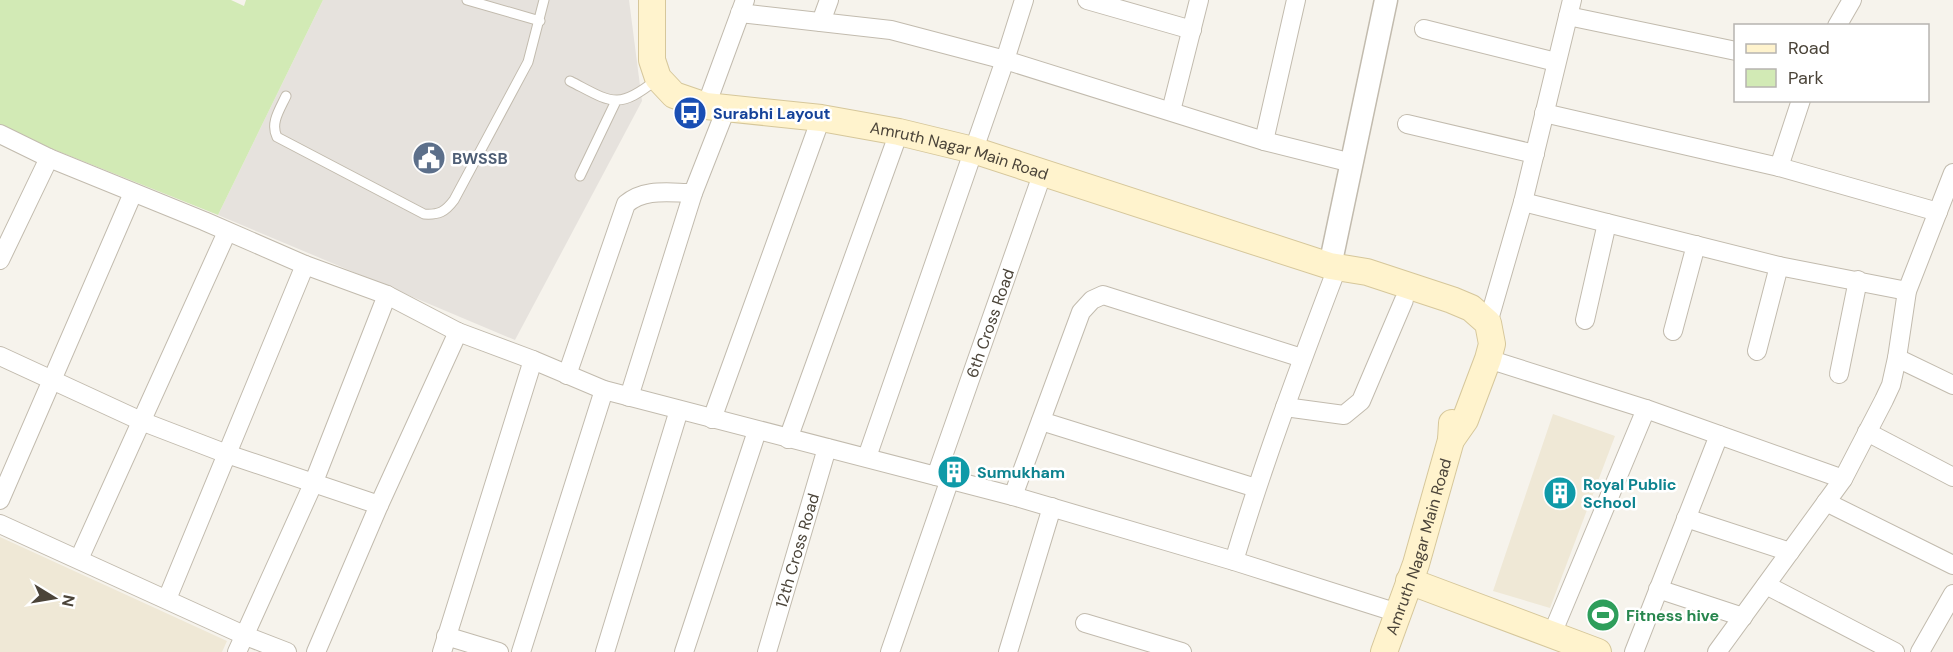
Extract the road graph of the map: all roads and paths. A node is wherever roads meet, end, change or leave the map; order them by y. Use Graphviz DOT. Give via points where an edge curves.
graph roads {
  1 [pos="467,0"];
  2 [pos="544,0"];
  3 [pos="652,0"];
  4 [pos="829,0"];
  5 [pos="1024,0"];
  6 [pos="1087,0"];
  7 [pos="1199,0"];
  8 [pos="1296,0"];
  9 [pos="1386,0"];
  10 [pos="1852,0"];
  11 [pos="742,6"];
  12 [pos="1570,8"];
  13 [pos="540,21"];
  14 [pos="821,22"];
  15 [pos="1838,24"];
  16 [pos="1424,29"];
  17 [pos="1192,30"];
  18 [pos="1734,50"];
  19 [pos="1005,60"];
  20 [pos="1557,62"];
  21 [pos="658,78"];
  22 [pos="570,81"];
  23 [pos="286,96"];
  24 [pos="616,101"];
  25 [pos="1800,102"];
  26 [pos="716,108"];
  27 [pos="1171,111"];
  28 [pos="1544,113"];
  29 [pos="821,118"];
  30 [pos="1407,124"];
  31 [pos="899,132"];
  32 [pos="0,134"];
  33 [pos="1264,141"];
  34 [pos="973,150"];
  35 [pos="1535,154"];
  36 [pos="49,158"];
  37 [pos="1352,163"];
  38 [pos="1779,167"];
  39 [pos="1043,172"];
  40 [pos="1953,173"];
  41 [pos="580,176"];
  42 [pos="133,193"];
  43 [pos="693,193"];
  44 [pos="1523,202"];
  45 [pos="1938,212"];
  46 [pos="1607,223"];
  47 [pos="226,232"];
  48 [pos="1696,245"];
  49 [pos="0,260"];
  50 [pos="305,265"];
  51 [pos="1779,266"];
  52 [pos="1334,267"];
  53 [pos="1858,280"];
  54 [pos="1907,291"];
  55 [pos="387,295"];
  56 [pos="1404,300"];
  57 [pos="1585,321"];
  58 [pos="1488,323"];
  59 [pos="1673,331"];
  60 [pos="458,332"];
  61 [pos="1757,351"];
  62 [pos="0,356"];
  63 [pos="1302,358"];
  64 [pos="1898,358"];
  65 [pos="1488,359"];
  66 [pos="533,360"];
  67 [pos="1839,374"];
  68 [pos="567,375"];
  69 [pos="53,381"];
  70 [pos="1953,385"];
  71 [pos="604,390"];
  72 [pos="629,397"];
  73 [pos="1285,407"];
  74 [pos="1646,409"];
  75 [pos="679,410"];
  76 [pos="712,419"];
  77 [pos="141,420"];
  78 [pos="1041,421"];
  79 [pos="757,431"];
  80 [pos="1867,432"];
  81 [pos="1719,435"];
  82 [pos="788,439"];
  83 [pos="1451,440"];
  84 [pos="827,448"];
  85 [pos="227,454"];
  86 [pos="867,457"];
  87 [pos="943,477"];
  88 [pos="1953,477"];
  89 [pos="1843,479"];
  90 [pos="313,484"];
  91 [pos="1256,488"];
  92 [pos="1013,496"];
  93 [pos="0,500"];
  94 [pos="1826,502"];
  95 [pos="379,505"];
  96 [pos="1052,507"];
  97 [pos="1686,518"];
  98 [pos="0,524"];
  99 [pos="1790,552"];
  100 [pos="79,559"];
  101 [pos="1234,561"];
  102 [pos="1953,565"];
  103 [pos="1409,581"];
  104 [pos="1766,585"];
  105 [pos="1658,589"];
  106 [pos="1953,594"];
  107 [pos="167,599"];
  108 [pos="1398,613"];
  109 [pos="1743,617"];
  110 [pos="1085,622"];
  111 [pos="1552,634"];
  112 [pos="246,636"];
  113 [pos="444,644"];
  114 [pos="237,652"];
  115 [pos="287,652"];
  116 [pos="316,652"];
  117 [pos="499,652"];
  118 [pos="520,652"];
  119 [pos="605,652"];
  120 [pos="684,652"];
  121 [pos="766,652"];
  122 [pos="890,652"];
  123 [pos="1008,652"];
  124 [pos="1182,652"];
  125 [pos="1384,652"];
  126 [pos="1598,652"];
  127 [pos="1634,652"];
  128 [pos="1717,652"];
  129 [pos="1895,652"];
  130 [pos="1920,652"];
  1 -- 13 [label="lane"];
  2 -- 13 [label="lane"];
  3 -- 21 [label="main road" via="652,60"];
  4 -- 14 [label="street"];
  5 -- 19 [label="street"];
  6 -- 17 [label="street"];
  7 -- 17 [label="street"];
  8 -- 33 [label="street"];
  9 -- 37 [label="street"];
  10 -- 15 [label="street"];
  11 -- 14 [label="street"];
  11 -- 26 [label="street"];
  12 -- 18 [label="street"];
  12 -- 20 [label="street"];
  13 -- 23 [label="lane" via="528,62 454,200 437,215 424,214 277,138 275,119"];
  14 -- 19 [label="street" via="891,30"];
  16 -- 20 [label="street"];
  17 -- 27 [label="street"];
  19 -- 27 [label="street"];
  19 -- 34 [label="street"];
  20 -- 28 [label="street"];
  21 -- 24 [label="lane" via="635,96"];
  21 -- 26 [label="main road, Amruth Nagar Main Road" via="674,94"];
  22 -- 24 [label="lane"];
  24 -- 41 [label="lane"];
  25 -- 38 [label="street"];
  26 -- 29 [label="main road, Amruth Nagar Main Road"];
  26 -- 43 [label="street"];
  27 -- 33 [label="street"];
  28 -- 35 [label="street"];
  28 -- 38 [label="street"];
  29 -- 31 [label="main road, Amruth Nagar Main Road"];
  29 -- 76 [label="street"];
  30 -- 35 [label="street"];
  31 -- 34 [label="main road, Amruth Nagar Main Road"];
  31 -- 82 [label="street"];
  32 -- 36 [label="street"];
  33 -- 37 [label="street"];
  34 -- 39 [label="main road, Amruth Nagar Main Road"];
  34 -- 86 [label="street"];
  35 -- 44 [label="street"];
  36 -- 42 [label="street"];
  36 -- 49 [label="street"];
  37 -- 52 [label="street"];
  38 -- 45 [label="street"];
  39 -- 52 [label="main road, Amruth Nagar Main Road"];
  39 -- 87 [label="street, 6th Cross Road"];
  40 -- 45 [label="street"];
  42 -- 47 [label="street"];
  42 -- 69 [label="street"];
  43 -- 68 [label="street" via="645,193 626,204"];
  43 -- 72 [label="street"];
  44 -- 46 [label="street"];
  44 -- 58 [label="street"];
  45 -- 54 [label="street"];
  46 -- 48 [label="street"];
  46 -- 57 [label="street"];
  47 -- 50 [label="street"];
  47 -- 77 [label="street"];
  48 -- 51 [label="street"];
  48 -- 59 [label="street"];
  50 -- 55 [label="street"];
  50 -- 85 [label="street"];
  51 -- 53 [label="street"];
  51 -- 61 [label="street"];
  52 -- 56 [label="main road, Amruth Nagar Main Road" via="1362,286"];
  52 -- 58 [label="main road, Amruth Nagar Main Road" via="1368,272 1452,300 1471,308"];
  52 -- 63 [label="street"];
  53 -- 54 [label="street"];
  53 -- 67 [label="street"];
  54 -- 64 [label="street"];
  55 -- 60 [label="street"];
  55 -- 90 [label="street"];
  56 -- 73 [label="street" via="1361,400 1344,415"];
  56 -- 83 [label="main road, Amruth Nagar Main Road" via="1465,321 1476,343 1452,417"];
  58 -- 65 [label="main road, Amruth Nagar Main Road" via="1492,344"];
  60 -- 66 [label="street"];
  60 -- 95 [label="street"];
  62 -- 69 [label="street"];
  63 -- 73 [label="street"];
  63 -- 78 [label="street" via="1103,296 1092,300 1081,312"];
  64 -- 70 [label="street"];
  64 -- 80 [label="street" via="1891,384"];
  65 -- 74 [label="street"];
  65 -- 83 [label="main road, Amruth Nagar Main Road" via="1465,420"];
  66 -- 68 [label="street"];
  66 -- 113 [label="street"];
  68 -- 71 [label="street"];
  69 -- 77 [label="street"];
  69 -- 93 [label="street"];
  71 -- 72 [label="street"];
  71 -- 118 [label="street"];
  72 -- 75 [label="street"];
  73 -- 91 [label="street"];
  74 -- 81 [label="street"];
  74 -- 111 [label="street"];
  75 -- 76 [label="street"];
  75 -- 119 [label="street"];
  76 -- 79 [label="street"];
  77 -- 85 [label="street"];
  77 -- 100 [label="street"];
  78 -- 91 [label="street"];
  78 -- 92 [label="street"];
  79 -- 82 [label="street"];
  79 -- 120 [label="street"];
  80 -- 88 [label="street"];
  80 -- 89 [label="street"];
  81 -- 89 [label="street"];
  81 -- 97 [label="street"];
  82 -- 84 [label="street"];
  83 -- 103 [label="main road, Amruth Nagar Main Road"];
  84 -- 86 [label="street"];
  84 -- 121 [label="street, 12th Cross Road"];
  85 -- 90 [label="street"];
  85 -- 107 [label="street"];
  86 -- 87 [label="street"];
  87 -- 92 [label="street"];
  87 -- 122 [label="street, 6th Cross Road"];
  89 -- 94 [label="street"];
  90 -- 95 [label="street"];
  90 -- 112 [label="street"];
  91 -- 101 [label="street"];
  92 -- 96 [label="street"];
  94 -- 99 [label="street"];
  94 -- 102 [label="street"];
  95 -- 116 [label="street"];
  96 -- 101 [label="street"];
  96 -- 123 [label="street"];
  97 -- 99 [label="street"];
  97 -- 105 [label="street"];
  98 -- 100 [label="street"];
  99 -- 104 [label="street"];
  100 -- 107 [label="street"];
  101 -- 108 [label="street"];
  103 -- 108 [label="main road, Amruth Nagar Main Road"];
  103 -- 111 [label="main road"];
  104 -- 109 [label="street"];
  104 -- 129 [label="street"];
  105 -- 109 [label="street"];
  105 -- 127 [label="street"];
  106 -- 130 [label="street"];
  107 -- 112 [label="street"];
  108 -- 125 [label="main road, Amruth Nagar Main Road"];
  109 -- 128 [label="street"];
  110 -- 124 [label="street"];
  111 -- 126 [label="main road"];
  112 -- 114 [label="street"];
  112 -- 115 [label="street"];
  113 -- 117 [label="street"];
}
